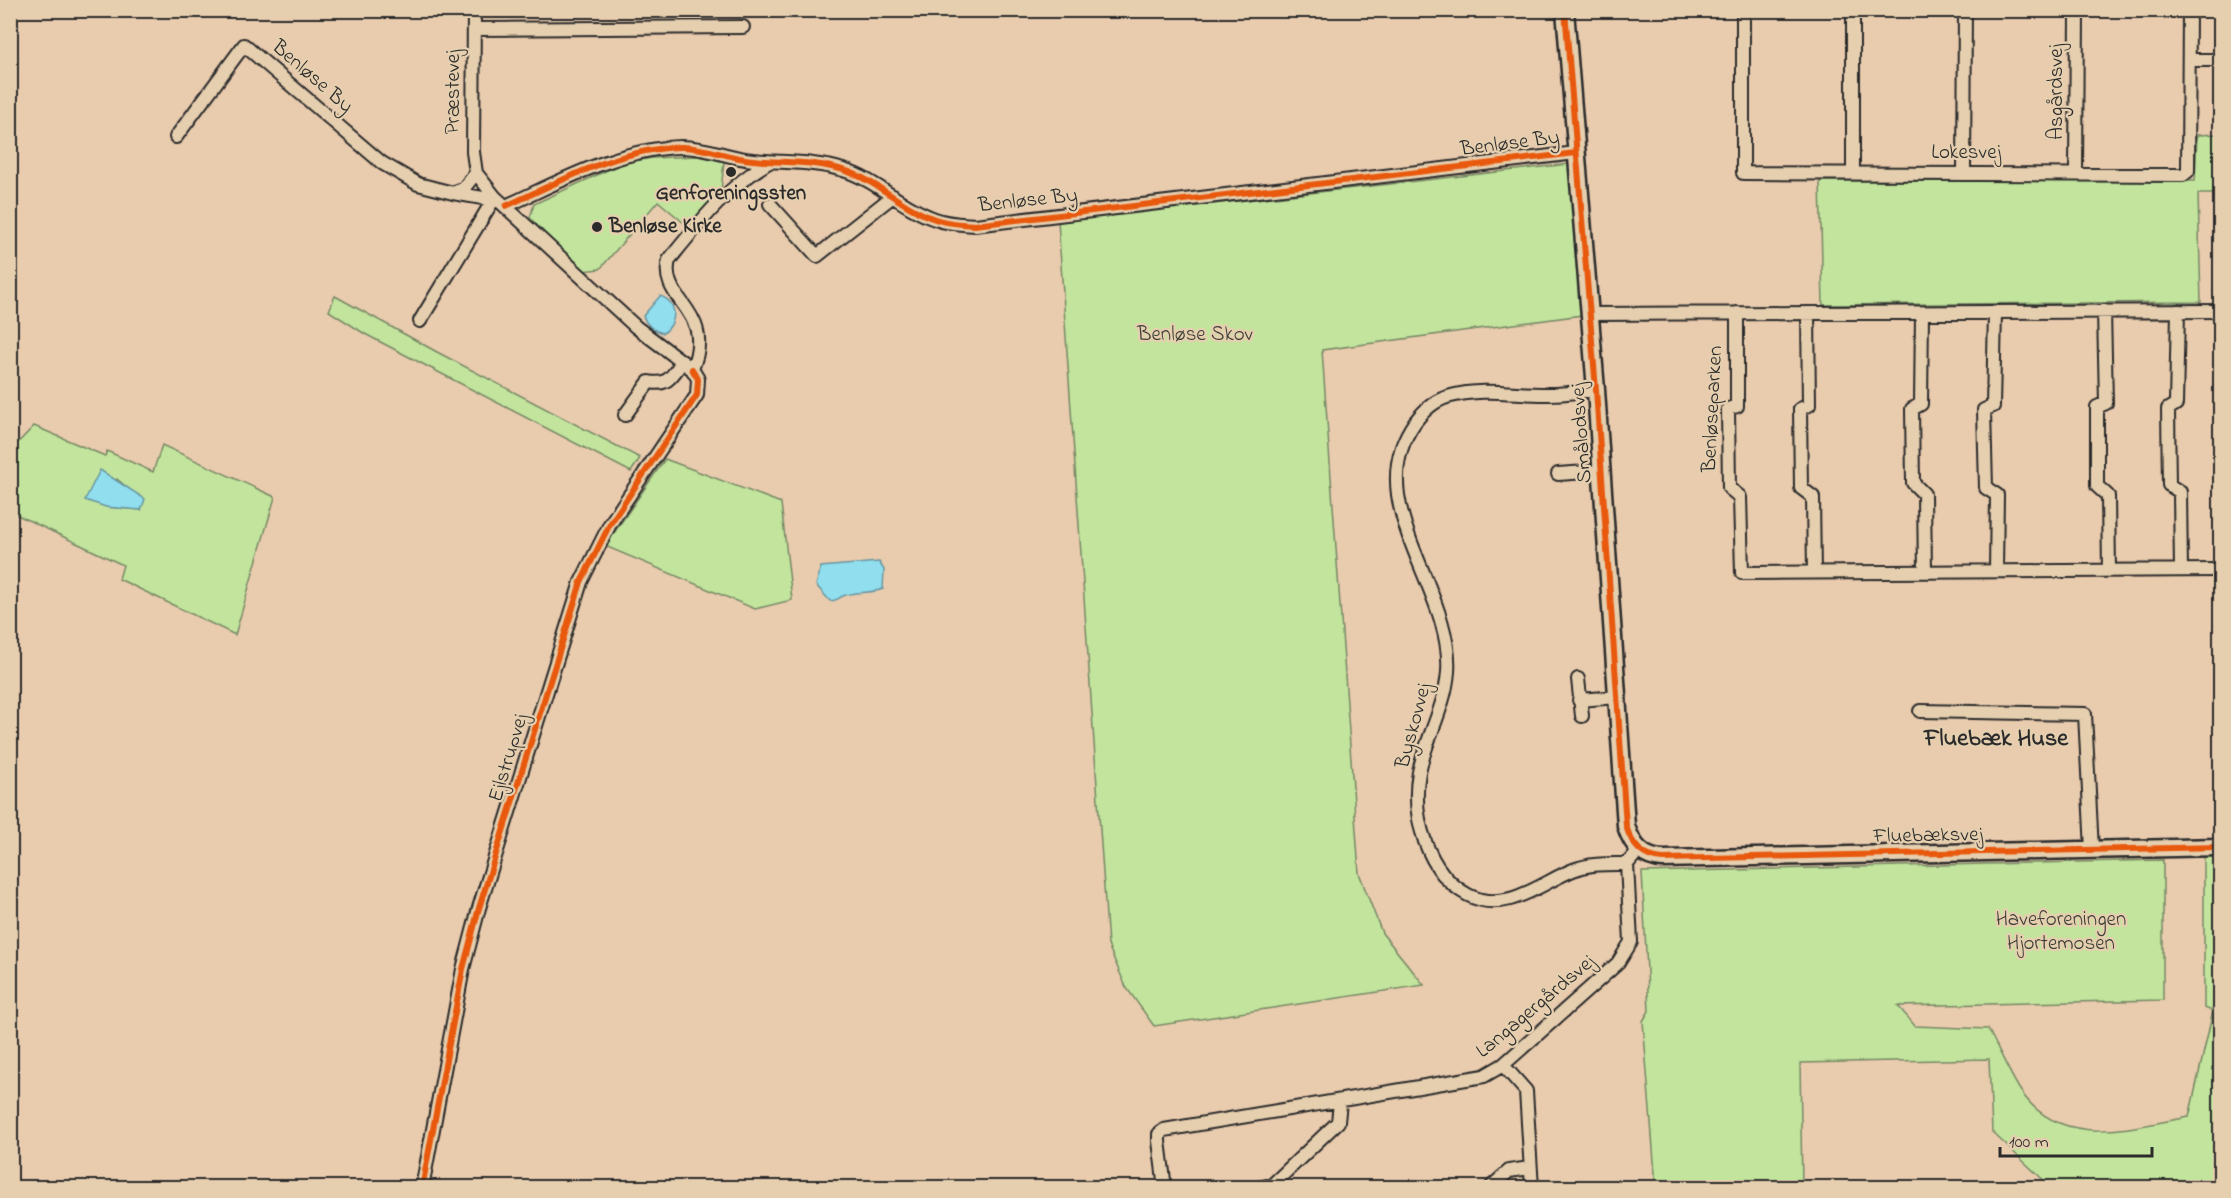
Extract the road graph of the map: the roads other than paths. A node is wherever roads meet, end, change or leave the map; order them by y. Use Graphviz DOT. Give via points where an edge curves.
graph roads {
  1 [pos="474,10"];
  2 [pos="1565,10"];
  3 [pos="1743,10"];
  4 [pos="1853,10"];
  5 [pos="1965,10"];
  6 [pos="2077,10"];
  7 [pos="2189,10"];
  8 [pos="743,27"];
  9 [pos="474,29"];
  10 [pos="2189,60"];
  11 [pos="2220,60"];
  12 [pos="176,137"];
  13 [pos="1576,153"];
  14 [pos="741,159"];
  15 [pos="769,162"];
  16 [pos="1852,171"];
  17 [pos="1964,172"];
  18 [pos="476,173"];
  19 [pos="2076,173"];
  20 [pos="746,176"];
  21 [pos="453,193"];
  22 [pos="495,196"];
  23 [pos="893,196"];
  24 [pos="770,204"];
  25 [pos="506,206"];
  26 [pos="2104,311"];
  27 [pos="2178,311"];
  28 [pos="2220,311"];
  29 [pos="1995,312"];
  30 [pos="1737,313"];
  31 [pos="1808,313"];
  32 [pos="1922,313"];
  33 [pos="1589,314"];
  34 [pos="420,321"];
  35 [pos="688,366"];
  36 [pos="1596,390"];
  37 [pos="625,415"];
  38 [pos="1601,471"];
  39 [pos="1558,474"];
  40 [pos="2181,570"];
  41 [pos="2220,570"];
  42 [pos="1996,571"];
  43 [pos="2109,571"];
  44 [pos="1814,572"];
  45 [pos="1925,572"];
  46 [pos="1578,679"];
  47 [pos="1618,697"];
  48 [pos="1579,700"];
  49 [pos="1920,711"];
  50 [pos="1582,716"];
  51 [pos="2220,847"];
  52 [pos="1639,850"];
  53 [pos="2092,850"];
  54 [pos="1627,864"];
  55 [pos="1503,1065"];
  56 [pos="1340,1102"];
  57 [pos="1530,1168"];
  58 [pos="422,1188"];
  59 [pos="1166,1188"];
  60 [pos="1257,1188"];
  61 [pos="1490,1188"];
  62 [pos="1532,1188"];
  1 -- 9 [label="street, Præstevej"];
  2 -- 13 [label="street, Smålodsvej"];
  3 -- 16 [label="street, Lokesvej" via="1743,173"];
  4 -- 16 [label="street"];
  5 -- 17 [label="street"];
  6 -- 19 [label="street, Asgårdsvej"];
  7 -- 10 [label="street, Lokesvej"];
  8 -- 9 [label="street"];
  9 -- 18 [label="street, Præstevej"];
  10 -- 11 [label="street"];
  10 -- 19 [label="street, Lokesvej" via="2186,174"];
  12 -- 21 [label="street, Benløse By" via="244,45 382,163 418,184"];
  13 -- 23 [label="street, Benløse By" via="975,225 935,219"];
  13 -- 33 [label="street, Smålodsvej"];
  14 -- 15 [label="street, Benløse By"];
  14 -- 20 [label="street"];
  14 -- 25 [label="street, Benløse By" via="704,148 640,152 614,159"];
  15 -- 20 [label="street"];
  15 -- 23 [label="street, Benløse By" via="842,169"];
  16 -- 17 [label="street, Lokesvej"];
  17 -- 19 [label="street, Lokesvej"];
  18 -- 21 [label="street" via="464,188"];
  18 -- 22 [label="street"];
  20 -- 35 [label="street" via="721,197 669,260 666,271 670,284 700,333 700,350"];
  21 -- 22 [label="street, Benløse By"];
  22 -- 25 [label="street"];
  22 -- 34 [label="street"];
  23 -- 24 [label="street" via="817,256"];
  25 -- 35 [label="street" via="584,282"];
  26 -- 27 [label="street"];
  26 -- 29 [label="street"];
  26 -- 43 [label="street" via="2106,404 2097,407 2097,486 2108,496"];
  27 -- 28 [label="street"];
  27 -- 40 [label="street" via="2176,404 2168,409 2169,485 2180,492"];
  29 -- 32 [label="street"];
  29 -- 42 [label="street" via="1993,406 1984,410 1986,488 1997,495"];
  30 -- 31 [label="street"];
  30 -- 33 [label="street"];
  30 -- 44 [label="street, Benløseparken" via="1737,406 1728,409 1729,488 1740,497 1742,573"];
  31 -- 32 [label="street"];
  31 -- 44 [label="street" via="1809,405 1800,409 1801,488 1813,497"];
  32 -- 45 [label="street" via="1922,404 1912,409 1913,483 1924,494"];
  33 -- 36 [label="street, Smålodsvej"];
  35 -- 37 [label="street" via="668,382 649,382"];
  35 -- 58 [label="street, Ejlstrupvej" via="698,380 697,395 610,524 581,582 466,959"];
  36 -- 38 [label="street, Smålodsvej"];
  36 -- 54 [label="street, Byskovvej" via="1551,394 1493,391 1451,396 1432,405 1407,433 1400,457 1400,506 1407,535 1438,604 1447,636 1448,672 1442,706 1419,773 1418,801 1431,855 1452,885 1470,896 1504,901 1595,863"];
  38 -- 39 [label="street, Smålodsvej"];
  38 -- 47 [label="street, Smålodsvej"];
  40 -- 41 [label="street, Benløseparken"];
  40 -- 43 [label="street, Benløseparken"];
  42 -- 43 [label="street, Benløseparken"];
  42 -- 45 [label="street, Benløseparken"];
  44 -- 45 [label="street, Benløseparken"];
  46 -- 48 [label="street"];
  47 -- 48 [label="street"];
  47 -- 52 [label="street, Smålodsvej" via="1626,826"];
  48 -- 50 [label="street"];
  49 -- 53 [label="street" via="2085,714"];
  51 -- 53 [label="street, Fluebæksvej"];
  52 -- 53 [label="street, Fluebæksvej" via="1663,859"];
  52 -- 54 [label="street"];
  54 -- 55 [label="street, Langagergårdsvej" via="1631,942 1618,963"];
  55 -- 56 [label="street, Langagergårdsvej" via="1484,1076"];
  55 -- 57 [label="street" via="1526,1091"];
  56 -- 59 [label="street, Langagergårdsvej" via="1164,1130 1159,1141"];
  56 -- 60 [label="street" via="1338,1122 1272,1185"];
  57 -- 61 [label="street" via="1509,1171"];
  57 -- 62 [label="street"];
}
